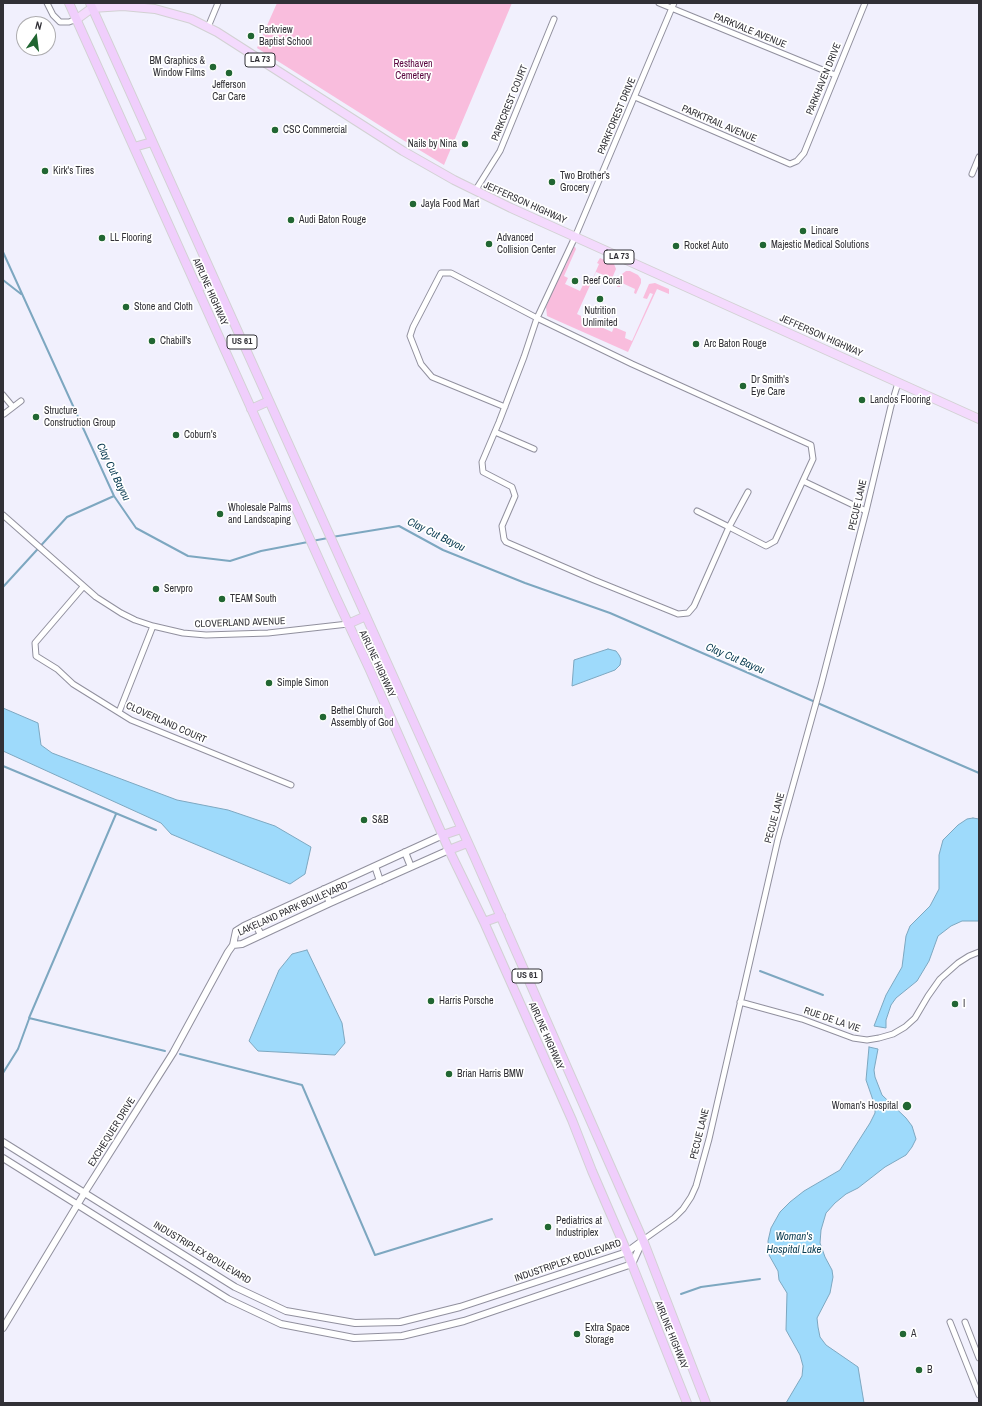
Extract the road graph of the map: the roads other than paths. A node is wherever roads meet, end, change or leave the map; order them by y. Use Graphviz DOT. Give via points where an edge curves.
graph roads {
  1 [pos="47,3"];
  2 [pos="70,3"];
  3 [pos="218,3"];
  4 [pos="659,3"];
  5 [pos="674,3"];
  6 [pos="865,3"];
  7 [pos="136,5"];
  8 [pos="91,6"];
  9 [pos="672,9"];
  10 [pos="77,19"];
  11 [pos="554,19"];
  12 [pos="208,27"];
  13 [pos="835,75"];
  14 [pos="634,97"];
  15 [pos="152,142"];
  16 [pos="134,148"];
  17 [pos="979,157"];
  18 [pos="797,161"];
  19 [pos="972,174"];
  20 [pos="475,191"];
  21 [pos="575,237"];
  22 [pos="215,281"];
  23 [pos="197,288"];
  24 [pos="537,318"];
  25 [pos="898,382"];
  26 [pos="3,394"];
  27 [pos="21,401"];
  28 [pos="269,401"];
  29 [pos="13,407"];
  30 [pos="505,407"];
  31 [pos="251,409"];
  32 [pos="4,414"];
  33 [pos="979,419"];
  34 [pos="495,432"];
  35 [pos="534,449"];
  36 [pos="803,482"];
  37 [pos="748,492"];
  38 [pos="697,511"];
  39 [pos="866,511"];
  40 [pos="3,515"];
  41 [pos="729,528"];
  42 [pos="83,587"];
  43 [pos="366,616"];
  44 [pos="348,624"];
  45 [pos="153,626"];
  46 [pos="119,712"];
  47 [pos="291,785"];
  48 [pos="461,829"];
  49 [pos="443,835"];
  50 [pos="467,843"];
  51 [pos="449,850"];
  52 [pos="405,852"];
  53 [pos="374,866"];
  54 [pos="411,867"];
  55 [pos="380,881"];
  56 [pos="324,889"];
  57 [pos="330,903"];
  58 [pos="500,916"];
  59 [pos="254,921"];
  60 [pos="484,922"];
  61 [pos="261,935"];
  62 [pos="233,945"];
  63 [pos="979,952"];
  64 [pos="740,1002"];
  65 [pos="3,1142"];
  66 [pos="3,1158"];
  67 [pos="86,1192"];
  68 [pos="78,1205"];
  69 [pos="644,1240"];
  70 [pos="627,1252"];
  71 [pos="632,1264"];
  72 [pos="950,1322"];
  73 [pos="965,1322"];
  74 [pos="3,1328"];
  75 [pos="979,1358"];
  76 [pos="979,1395"];
  77 [pos="687,1403"];
  78 [pos="706,1403"];
  1 -- 10 [label="street" via="60,22"];
  2 -- 10 [label="highway, AIRLINE HIGHWAY / US 61"];
  3 -- 12 [label="street"];
  4 -- 9 [label="street, PARKVALE AVENUE"];
  5 -- 9 [label="street, PARKFOREST DRIVE"];
  6 -- 13 [label="street, PARKHAVEN DRIVE"];
  7 -- 8 [label="main road, JEFFERSON HIGHWAY / LA 73"];
  7 -- 12 [label="main road, JEFFERSON HIGHWAY / LA 73" via="170,12"];
  8 -- 10 [label="main road"];
  8 -- 15 [label="highway, AIRLINE HIGHWAY / US 61"];
  9 -- 13 [label="street, PARKVALE AVENUE"];
  9 -- 14 [label="street, PARKFOREST DRIVE"];
  10 -- 16 [label="highway, AIRLINE HIGHWAY / US 61"];
  11 -- 20 [label="street, PARKCREST COURT" via="500,151"];
  12 -- 20 [label="main road, JEFFERSON HIGHWAY / LA 73" via="402,151"];
  13 -- 18 [label="street, PARKHAVEN DRIVE" via="804,153"];
  14 -- 18 [label="street, PARKTRAIL AVENUE" via="790,164"];
  14 -- 21 [label="street, PARKFOREST DRIVE"];
  15 -- 16 [label="highway"];
  15 -- 22 [label="highway, AIRLINE HIGHWAY / US 61"];
  16 -- 23 [label="highway, AIRLINE HIGHWAY / US 61"];
  17 -- 19 [label="street"];
  20 -- 21 [label="main road, JEFFERSON HIGHWAY / LA 73"];
  21 -- 24 [label="street, PARKFOREST DRIVE"];
  21 -- 25 [label="main road, JEFFERSON HIGHWAY / LA 73"];
  22 -- 23 [label="highway"];
  22 -- 28 [label="highway, AIRLINE HIGHWAY / US 61"];
  23 -- 31 [label="highway, AIRLINE HIGHWAY / US 61"];
  24 -- 30 [label="street, PARKFOREST DRIVE"];
  24 -- 30 [label="street" via="450,273 441,273 413,327 410,336 421,364 432,377"];
  24 -- 36 [label="street" via="811,445 814,459"];
  25 -- 33 [label="main road, JEFFERSON HIGHWAY / LA 73"];
  25 -- 39 [label="street, PECUE LANE"];
  26 -- 29 [label="street"];
  27 -- 29 [label="street"];
  28 -- 31 [label="highway"];
  28 -- 43 [label="highway, AIRLINE HIGHWAY / US 61"];
  29 -- 32 [label="street"];
  30 -- 34 [label="street, PARKFOREST DRIVE"];
  31 -- 44 [label="highway, AIRLINE HIGHWAY / US 61"];
  34 -- 35 [label="street"];
  34 -- 41 [label="street, PARKFOREST DRIVE" via="482,462 483,472 512,487 515,496 502,526 504,540 594,580 678,614 688,613 694,606"];
  36 -- 39 [label="street"];
  36 -- 41 [label="street" via="775,541 766,546"];
  37 -- 41 [label="street"];
  38 -- 41 [label="street"];
  39 -- 64 [label="street, PECUE LANE" via="811,724 778,839"];
  40 -- 42 [label="street, CLOVERLAND AVENUE"];
  42 -- 45 [label="street, CLOVERLAND AVENUE" via="121,613"];
  42 -- 46 [label="street, CLOVERLAND COURT" via="35,643 36,656 57,669 73,684"];
  43 -- 44 [label="highway"];
  43 -- 48 [label="highway, AIRLINE HIGHWAY / US 61"];
  44 -- 45 [label="street, CLOVERLAND AVENUE" via="268,633 206,635"];
  44 -- 49 [label="highway, AIRLINE HIGHWAY / US 61"];
  45 -- 46 [label="street"];
  46 -- 47 [label="street, CLOVERLAND COURT" via="136,722"];
  48 -- 49 [label="highway"];
  48 -- 50 [label="highway, AIRLINE HIGHWAY / US 61"];
  49 -- 51 [label="highway, AIRLINE HIGHWAY / US 61"];
  49 -- 52 [label="street, LAKELAND PARK BOULEVARD"];
  50 -- 51 [label="highway"];
  50 -- 58 [label="highway, AIRLINE HIGHWAY / US 61"];
  51 -- 54 [label="street, LAKELAND PARK BOULEVARD"];
  51 -- 60 [label="highway, AIRLINE HIGHWAY / US 61"];
  52 -- 53 [label="street, LAKELAND PARK BOULEVARD"];
  52 -- 54 [label="street"];
  53 -- 55 [label="street"];
  53 -- 56 [label="street, LAKELAND PARK BOULEVARD"];
  54 -- 55 [label="street, LAKELAND PARK BOULEVARD"];
  55 -- 57 [label="street, LAKELAND PARK BOULEVARD"];
  56 -- 57 [label="street"];
  56 -- 59 [label="street, LAKELAND PARK BOULEVARD"];
  57 -- 61 [label="street, LAKELAND PARK BOULEVARD"];
  58 -- 60 [label="highway"];
  58 -- 69 [label="highway, AIRLINE HIGHWAY / US 61"];
  59 -- 61 [label="street"];
  59 -- 62 [label="street, LAKELAND PARK BOULEVARD" via="236,931"];
  60 -- 70 [label="highway, AIRLINE HIGHWAY / US 61" via="572,1120"];
  61 -- 62 [label="street, LAKELAND PARK BOULEVARD" via="242,944"];
  62 -- 67 [label="street, EXCHEQUER DRIVE" via="173,1053"];
  63 -- 64 [label="street, RUE DE LA VIE" via="958,963 940,979 905,1027 879,1038 853,1038 802,1019"];
  64 -- 69 [label="street, PECUE LANE" via="696,1186 678,1214"];
  65 -- 67 [label="street, INDUSTRIPLEX BOULEVARD"];
  66 -- 68 [label="street"];
  67 -- 68 [label="street, EXCHEQUER DRIVE"];
  67 -- 70 [label="street, INDUSTRIPLEX BOULEVARD" via="235,1287 286,1310 355,1323 400,1322 460,1307"];
  68 -- 71 [label="street" via="228,1300 282,1324 354,1338 402,1336 464,1321"];
  68 -- 74 [label="street, EXCHEQUER DRIVE"];
  69 -- 70 [label="street, INDUSTRIPLEX BOULEVARD"];
  69 -- 71 [label="street, INDUSTRIPLEX BOULEVARD"];
  69 -- 78 [label="highway, AIRLINE HIGHWAY / US 61"];
  70 -- 71 [label="highway, AIRLINE HIGHWAY / US 61"];
  71 -- 77 [label="highway, AIRLINE HIGHWAY / US 61"];
  72 -- 76 [label="street"];
  73 -- 75 [label="street"];
}
